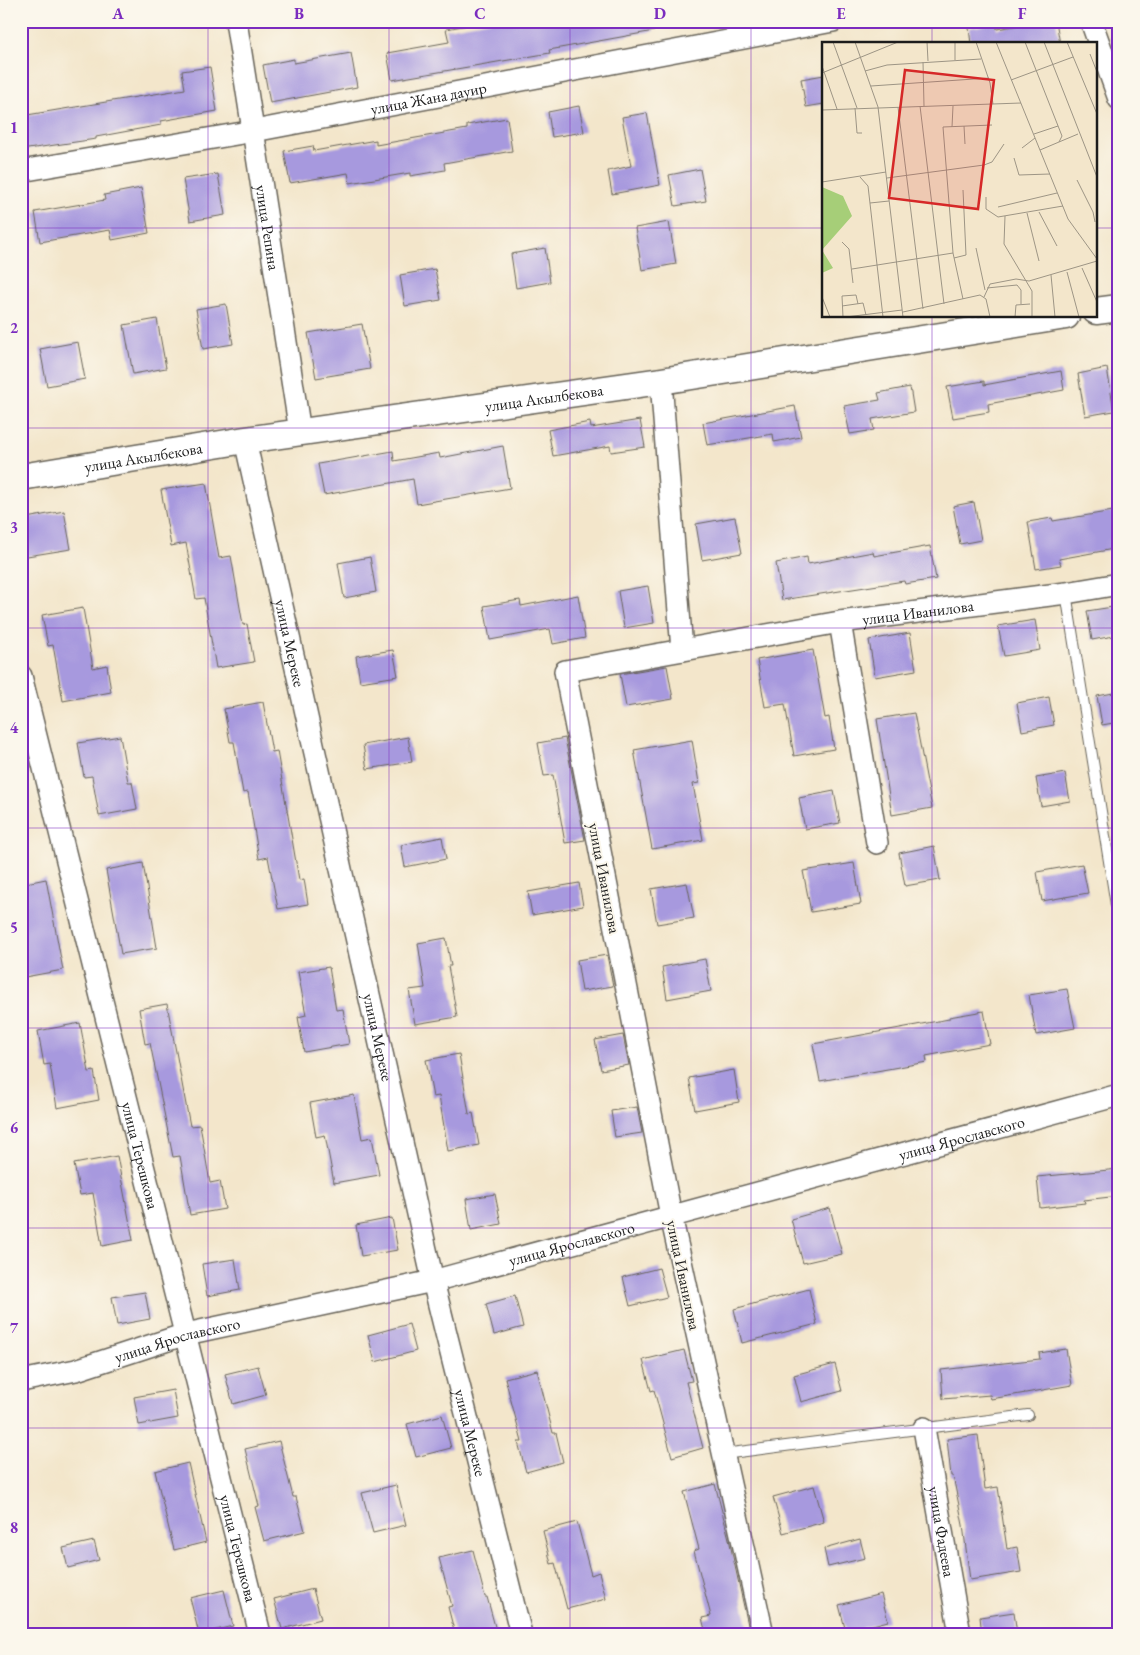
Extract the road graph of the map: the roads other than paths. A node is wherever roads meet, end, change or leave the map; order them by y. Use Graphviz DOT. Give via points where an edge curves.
graph roads {
  1 [pos="236,21"];
  2 [pos="833,21"];
  3 [pos="1091,21"];
  4 [pos="1119,99"];
  5 [pos="254,131"];
  6 [pos="21,171"];
  7 [pos="1119,308"];
  8 [pos="1098,312"];
  9 [pos="1054,318"];
  10 [pos="661,381"];
  11 [pos="300,432"];
  12 [pos="245,440"];
  13 [pos="21,477"];
  14 [pos="1119,584"];
  15 [pos="1066,593"];
  16 [pos="840,622"];
  17 [pos="682,650"];
  18 [pos="21,676"];
  19 [pos="877,843"];
  20 [pos="1116,905"];
  21 [pos="1119,1095"];
  22 [pos="671,1216"];
  23 [pos="433,1280"];
  24 [pos="186,1334"];
  25 [pos="21,1381"];
  26 [pos="1028,1414"];
  27 [pos="924,1428"];
  28 [pos="723,1454"];
  29 [pos="260,1634"];
  30 [pos="521,1634"];
  31 [pos="763,1634"];
  32 [pos="960,1634"];
  1 -- 5 [label="street, улица Репина"];
  2 -- 5 [label="street, улица Жана дауир"];
  3 -- 4 [label="street"];
  5 -- 6 [label="street, улица Жана дауир"];
  5 -- 11 [label="street, улица Репина"];
  7 -- 8 [label="street"];
  9 -- 10 [label="street, улица Акылбекова"];
  10 -- 11 [label="street, улица Акылбекова"];
  10 -- 17 [label="street"];
  11 -- 12 [label="street, улица Акылбекова"];
  12 -- 13 [label="street, улица Акылбекова"];
  12 -- 23 [label="street, улица Мереке"];
  14 -- 15 [label="street, улица Иванилова"];
  15 -- 16 [label="street, улица Иванилова"];
  15 -- 20 [label="lane"];
  16 -- 17 [label="street, улица Иванилова"];
  16 -- 19 [label="street"];
  17 -- 22 [label="street, улица Иванилова" via="565,671"];
  18 -- 24 [label="street, улица Терешкова"];
  21 -- 22 [label="street, улица Ярославского"];
  22 -- 23 [label="street, улица Ярославского"];
  22 -- 28 [label="street, улица Иванилова"];
  23 -- 24 [label="street, улица Ярославского"];
  23 -- 30 [label="street, улица Мереке"];
  24 -- 25 [label="street, улица Ярославского" via="76,1370"];
  24 -- 29 [label="street, улица Терешкова"];
  26 -- 27 [label="lane"];
  27 -- 28 [label="lane"];
  27 -- 32 [label="street, улица Фадеева"];
  28 -- 31 [label="street, улица Иванилова"];
}
